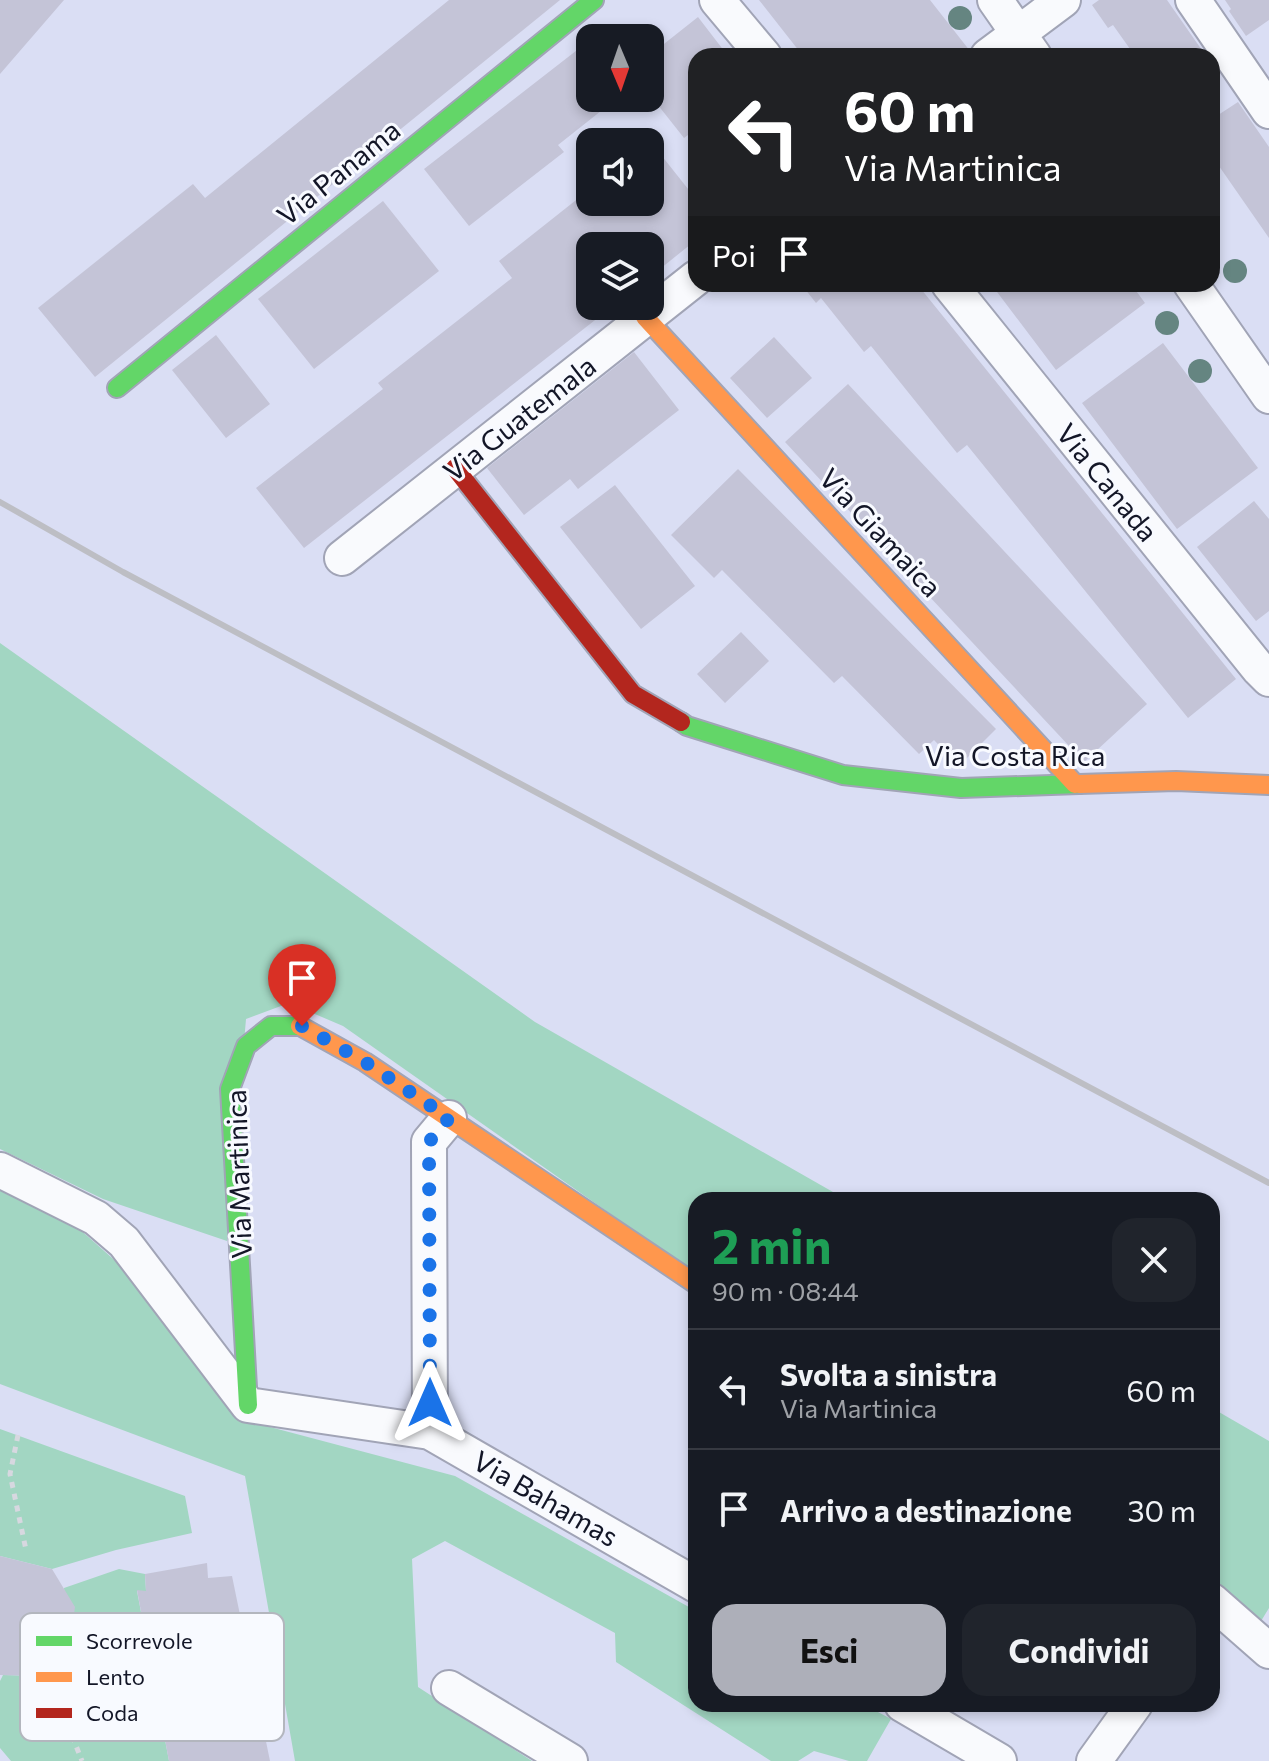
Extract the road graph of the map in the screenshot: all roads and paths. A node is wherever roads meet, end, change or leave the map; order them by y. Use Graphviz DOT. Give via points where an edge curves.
graph roads {
  1 [pos="594,0"];
  2 [pos="717,0"];
  3 [pos="995,0"];
  4 [pos="1063,0"];
  5 [pos="1193,0"];
  6 [pos="1026,45"];
  7 [pos="757,48"];
  8 [pos="1269,111"];
  9 [pos="688,284"];
  10 [pos="955,292"];
  11 [pos="1197,292"];
  12 [pos="664,302"];
  13 [pos="641,320"];
  14 [pos="648,320"];
  15 [pos="117,388"];
  16 [pos="1268,393"];
  17 [pos="455,468"];
  18 [pos="342,558"];
  19 [pos="1269,679"];
  20 [pos="1075,784"];
  21 [pos="1269,785"];
  22 [pos="449,1118"];
  23 [pos="0,1170"];
  24 [pos="688,1279"];
  25 [pos="248,1405"];
  26 [pos="430,1432"];
  27 [pos="18,1435"];
  28 [pos="26,1550"];
  29 [pos="688,1580"];
  30 [pos="1220,1608"];
  31 [pos="1269,1651"];
  32 [pos="449,1688"];
  33 [pos="916,1712"];
  34 [pos="1129,1712"];
  35 [pos="74,1741"];
  36 [pos="82,1761"];
  37 [pos="570,1761"];
  38 [pos="999,1761"];
  39 [pos="1094,1761"];
  1 -- 15 [label="street, Via Panama"];
  2 -- 7 [label="street"];
  3 -- 6 [label="street"];
  4 -- 6 [label="street"];
  5 -- 8 [label="street"];
  9 -- 12 [label="street, Via Guatemala"];
  10 -- 19 [label="street, Via Canada"];
  11 -- 16 [label="street"];
  13 -- 17 [label="street, Via Guatemala"];
  14 -- 20 [label="street, Via Giamaica"];
  17 -- 18 [label="street, Via Guatemala"];
  17 -- 20 [label="street, Via Costa Rica" via="633,694 687,726 843,775 961,788"];
  20 -- 21 [label="street, Via Costa Rica"];
  22 -- 24 [label="street, Via Martinica"];
  22 -- 25 [label="street, Via Martinica" via="302,1026 271,1026 246,1046 230,1089"];
  22 -- 26 [label="street" via="429,1142"];
  23 -- 25 [label="street" via="96,1218 124,1242"];
  25 -- 26 [label="street, Via Bahamas"];
  26 -- 29 [label="street, Via Bahamas"];
  27 -- 28 [label="path" via="10,1474"];
  30 -- 31 [label="street"];
  32 -- 37 [label="street"];
  33 -- 38 [label="street"];
  34 -- 39 [label="street"];
  35 -- 36 [label="path"];
}
